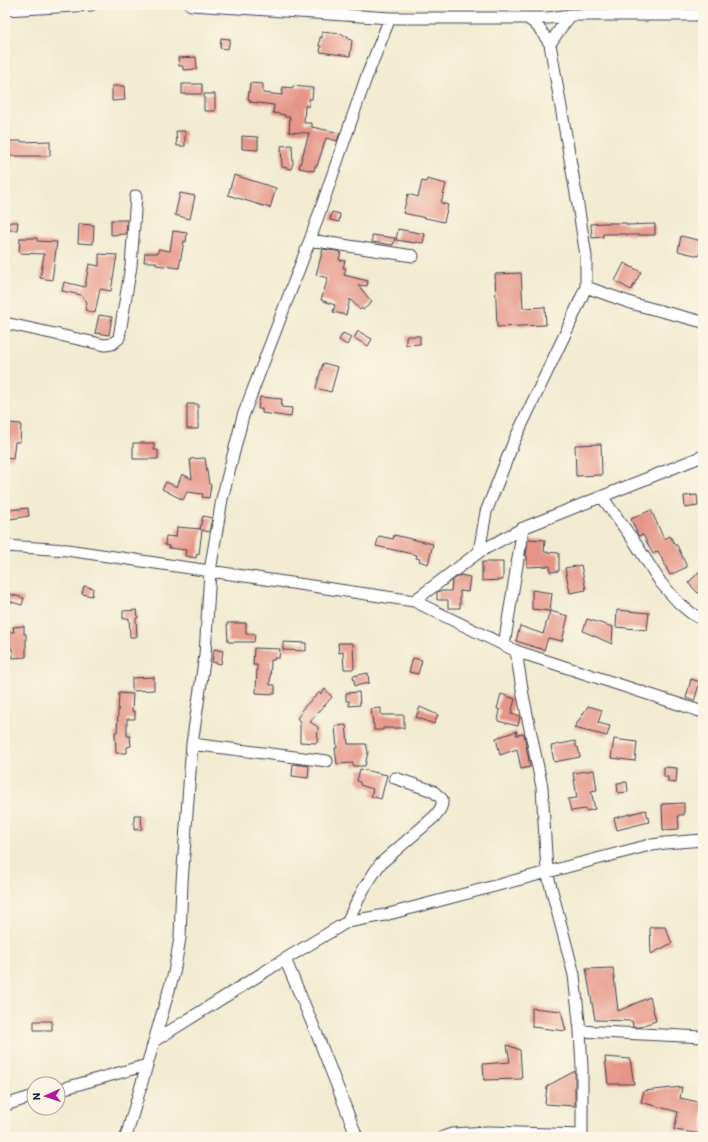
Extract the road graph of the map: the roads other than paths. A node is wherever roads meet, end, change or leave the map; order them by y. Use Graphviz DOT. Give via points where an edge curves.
graph roads {
  1 [pos="91,5"];
  2 [pos="191,5"];
  3 [pos="314,5"];
  4 [pos="5,10"];
  5 [pos="325,13"];
  6 [pos="571,15"];
  7 [pos="703,15"];
  8 [pos="390,18"];
  9 [pos="527,18"];
  10 [pos="550,44"];
  11 [pos="136,196"];
  12 [pos="310,240"];
  13 [pos="414,256"];
  14 [pos="586,287"];
  15 [pos="703,322"];
  16 [pos="5,323"];
  17 [pos="703,456"];
  18 [pos="602,497"];
  19 [pos="523,528"];
  20 [pos="5,546"];
  21 [pos="479,552"];
  22 [pos="210,571"];
  23 [pos="414,601"];
  24 [pos="703,620"];
  25 [pos="504,645"];
  26 [pos="516,651"];
  27 [pos="703,712"];
  28 [pos="192,744"];
  29 [pos="326,761"];
  30 [pos="395,778"];
  31 [pos="703,840"];
  32 [pos="547,872"];
  33 [pos="347,922"];
  34 [pos="284,960"];
  35 [pos="160,1018"];
  36 [pos="175,1028"];
  37 [pos="580,1031"];
  38 [pos="703,1038"];
  39 [pos="154,1041"];
  40 [pos="147,1065"];
  41 [pos="66,1088"];
  42 [pos="26,1098"];
  43 [pos="5,1105"];
  44 [pos="582,1136"];
  45 [pos="126,1137"];
  46 [pos="358,1137"];
  47 [pos="443,1137"];
  1 -- 4 [label="street"];
  2 -- 5 [label="street"];
  3 -- 5 [label="street"];
  5 -- 8 [label="street"];
  6 -- 7 [label="street"];
  6 -- 9 [label="street"];
  6 -- 10 [label="street"];
  8 -- 9 [label="street"];
  8 -- 12 [label="street" via="366,78"];
  9 -- 10 [label="street" via="538,26"];
  10 -- 14 [label="street" via="586,256"];
  11 -- 16 [label="street" via="131,266 119,338 112,344 105,345"];
  12 -- 13 [label="street"];
  12 -- 22 [label="street" via="243,416 222,499"];
  14 -- 15 [label="street" via="634,304"];
  14 -- 21 [label="street" via="514,441 486,512"];
  17 -- 18 [label="street"];
  18 -- 19 [label="street"];
  18 -- 24 [label="street" via="661,584 679,603"];
  19 -- 21 [label="street"];
  19 -- 25 [label="street"];
  20 -- 22 [label="street" via="66,550"];
  21 -- 23 [label="street"];
  22 -- 23 [label="street"];
  22 -- 28 [label="street" via="205,655"];
  23 -- 25 [label="street"];
  25 -- 26 [label="street"];
  26 -- 27 [label="street"];
  26 -- 32 [label="street" via="542,787"];
  28 -- 29 [label="street"];
  28 -- 35 [label="street" via="180,938 174,973"];
  30 -- 33 [label="street" via="434,791 442,799 443,804 434,817 380,864"];
  31 -- 32 [label="street" via="646,846"];
  32 -- 33 [label="street" via="385,915"];
  32 -- 37 [label="street" via="574,975"];
  33 -- 34 [label="street"];
  34 -- 36 [label="street"];
  34 -- 46 [label="street"];
  35 -- 36 [label="street"];
  35 -- 39 [label="street"];
  36 -- 39 [label="street"];
  37 -- 38 [label="street"];
  37 -- 44 [label="street"];
  39 -- 40 [label="street"];
  40 -- 41 [label="street"];
  40 -- 45 [label="street"];
  42 -- 43 [label="street"];
  44 -- 47 [label="street" via="488,1132"];
}
